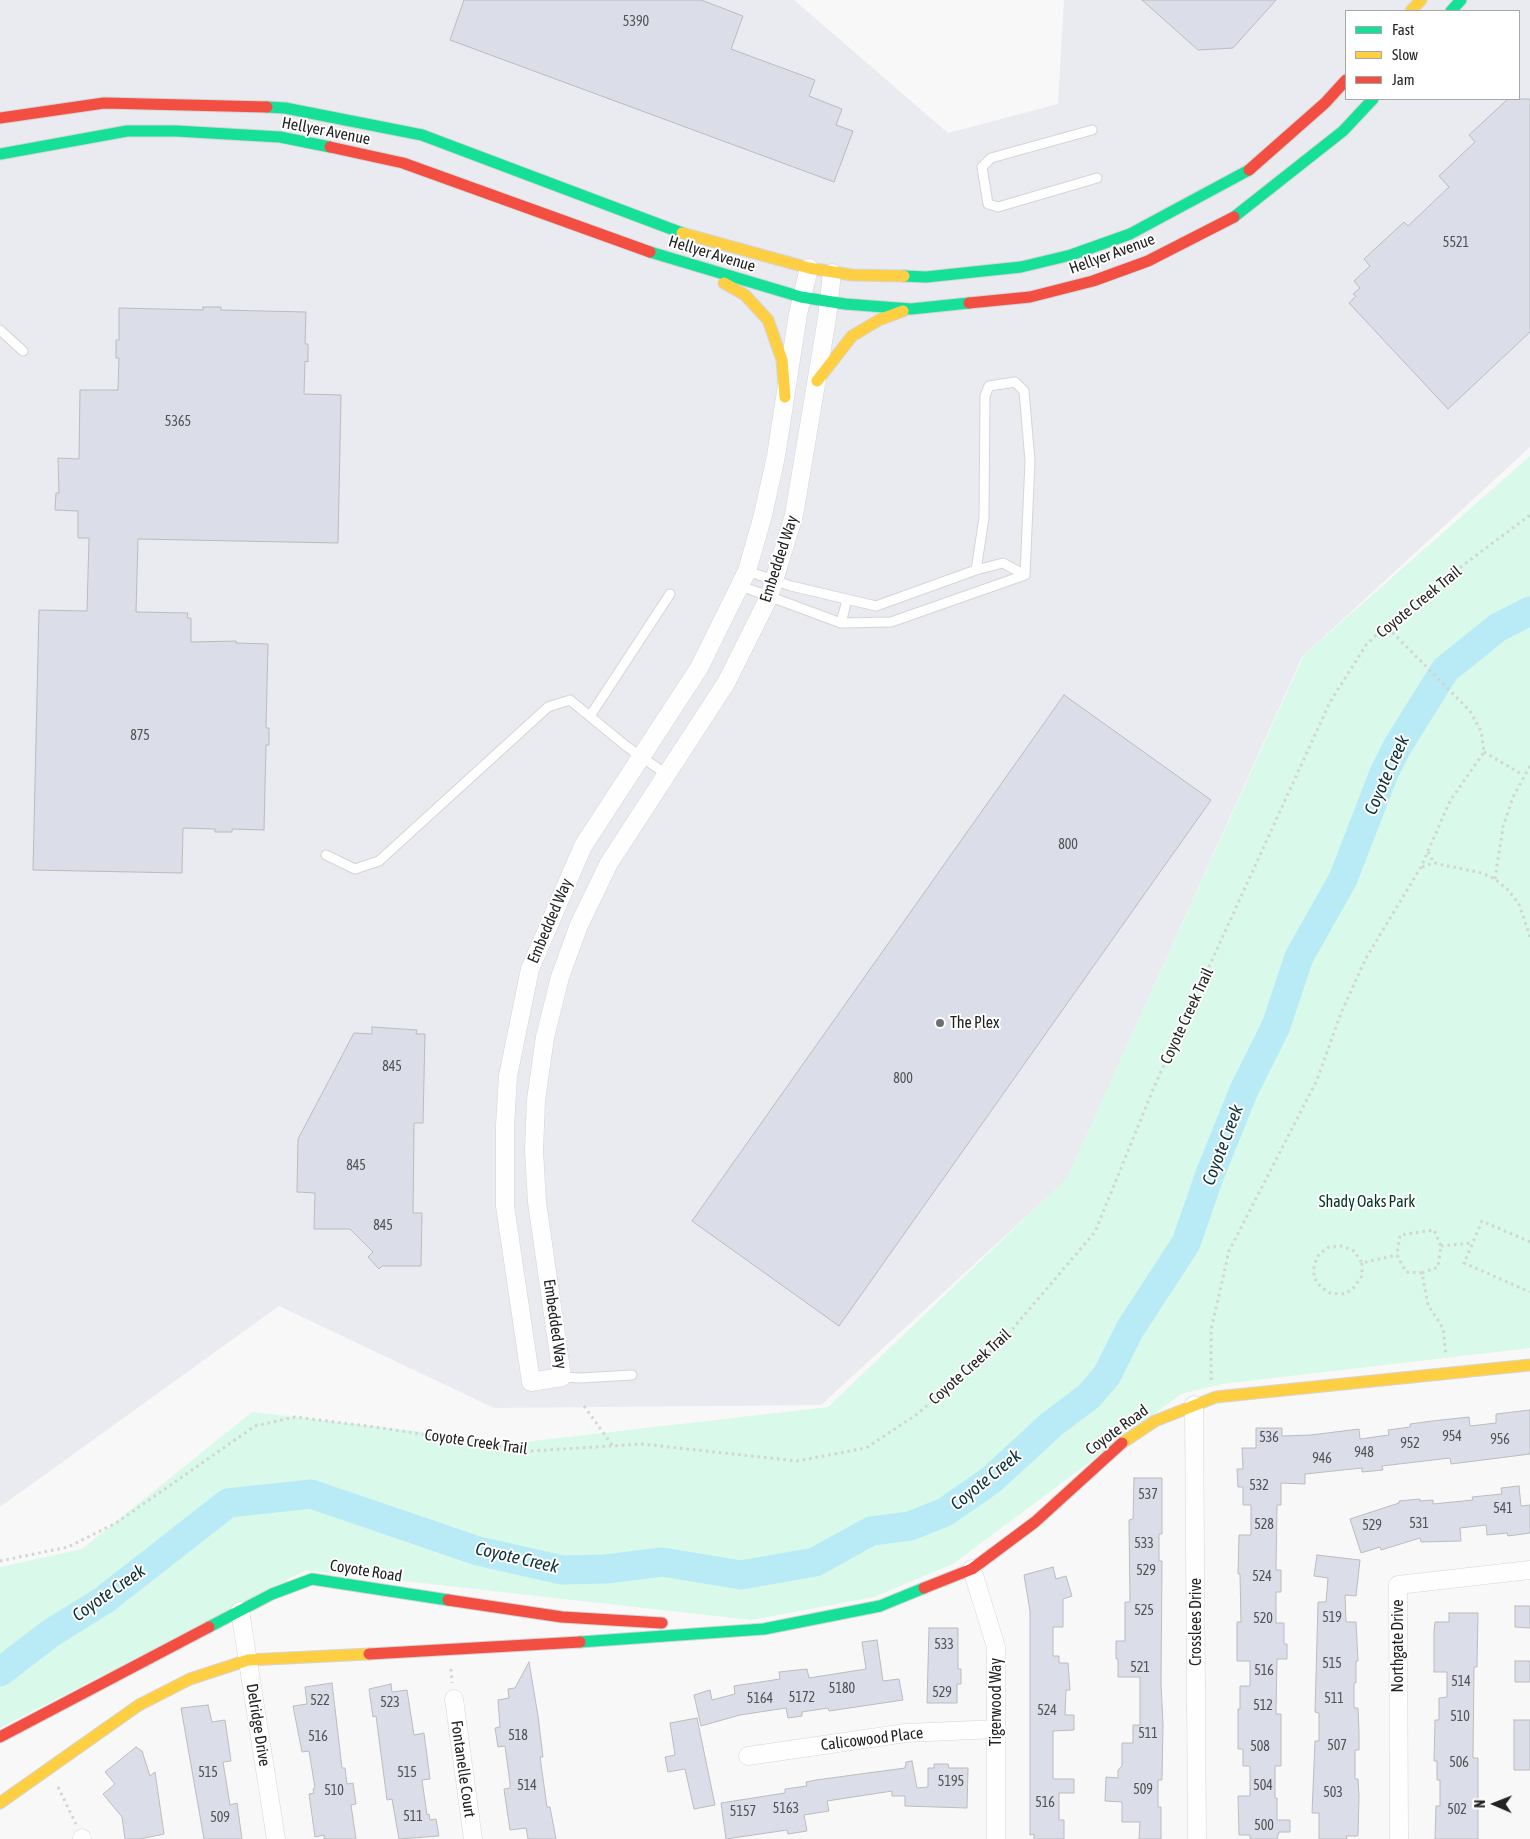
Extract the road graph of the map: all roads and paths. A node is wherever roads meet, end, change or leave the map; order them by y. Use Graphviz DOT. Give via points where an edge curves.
graph roads {
  1 [pos="1422,0"];
  2 [pos="1461,0"];
  3 [pos="1412,10"];
  4 [pos="1452,10"];
  5 [pos="1345,81"];
  6 [pos="1372,100"];
  7 [pos="0,118"];
  8 [pos="283,122"];
  9 [pos="1092,130"];
  10 [pos="0,154"];
  11 [pos="1097,178"];
  12 [pos="809,268"];
  13 [pos="703,270"];
  14 [pos="832,273"];
  15 [pos="801,297"];
  16 [pos="828,302"];
  17 [pos="912,309"];
  18 [pos="0,330"];
  19 [pos="23,350"];
  20 [pos="817,382"];
  21 [pos="785,397"];
  22 [pos="1530,515"];
  23 [pos="976,570"];
  24 [pos="1025,575"];
  25 [pos="744,578"];
  26 [pos="772,588"];
  27 [pos="670,594"];
  28 [pos="847,600"];
  29 [pos="841,623"];
  30 [pos="1386,626"];
  31 [pos="590,716"];
  32 [pos="1484,752"];
  33 [pos="641,757"];
  34 [pos="1530,766"];
  35 [pos="666,774"];
  36 [pos="1523,775"];
  37 [pos="1428,852"];
  38 [pos="326,855"];
  39 [pos="1434,864"];
  40 [pos="1421,867"];
  41 [pos="1495,879"];
  42 [pos="1530,938"];
  43 [pos="1530,1242"];
  44 [pos="1472,1243"];
  45 [pos="1440,1246"];
  46 [pos="1397,1256"];
  47 [pos="1362,1263"];
  48 [pos="1422,1273"];
  49 [pos="1530,1292"];
  50 [pos="1446,1356"];
  51 [pos="1530,1365"];
  52 [pos="632,1375"];
  53 [pos="562,1377"];
  54 [pos="1211,1380"];
  55 [pos="1194,1405"];
  56 [pos="584,1406"];
  57 [pos="612,1446"];
  58 [pos="0,1561"];
  59 [pos="972,1569"];
  60 [pos="1530,1570"];
  61 [pos="240,1611"];
  62 [pos="764,1629"];
  63 [pos="448,1650"];
  64 [pos="248,1660"];
  65 [pos="454,1698"];
  66 [pos="997,1729"];
  67 [pos="0,1737"];
  68 [pos="748,1756"];
  69 [pos="49,1768"];
  70 [pos="0,1802"];
  71 [pos="82,1839"];
  72 [pos="276,1839"];
  73 [pos="473,1839"];
  74 [pos="996,1839"];
  75 [pos="1197,1839"];
  76 [pos="1399,1839"];
  1 -- 3 [label="main road"];
  2 -- 4 [label="main road"];
  5 -- 14 [label="main road, Hellyer Avenue" via="1250,169 1120,238 1071,255 1020,267 926,277"];
  6 -- 17 [label="main road, Hellyer Avenue" via="1343,132 1241,213 1148,261 1093,281 1030,298"];
  7 -- 8 [label="main road, Hellyer Avenue" via="104,103"];
  8 -- 10 [label="main road, Hellyer Avenue" via="127,132"];
  8 -- 12 [label="main road, Hellyer Avenue" via="422,135 683,233"];
  8 -- 13 [label="main road, Hellyer Avenue"];
  9 -- 11 [label="lane" via="991,158 982,167 988,204 998,207"];
  12 -- 14 [label="main road, Hellyer Avenue"];
  12 -- 15 [label="street, Embedded Way"];
  13 -- 15 [label="main road, Hellyer Avenue"];
  13 -- 21 [label="main road" via="745,295 768,320 782,360"];
  14 -- 16 [label="street, Embedded Way"];
  15 -- 16 [label="main road, Hellyer Avenue"];
  15 -- 21 [label="street, Embedded Way"];
  16 -- 17 [label="main road, Hellyer Avenue"];
  16 -- 20 [label="street, Embedded Way"];
  17 -- 20 [label="main road" via="879,320 852,336"];
  18 -- 19 [label="lane"];
  20 -- 26 [label="street, Embedded Way" via="794,515"];
  21 -- 25 [label="street, Embedded Way" via="769,489"];
  22 -- 30 [label="path, Coyote Creek Trail"];
  23 -- 24 [label="lane" via="1003,562"];
  23 -- 24 [label="lane" via="984,518 985,396 989,386 1015,382 1024,391 1030,461"];
  23 -- 28 [label="lane" via="876,606"];
  24 -- 29 [label="lane" via="891,622"];
  25 -- 26 [label="lane"];
  25 -- 26 [label="lane"];
  25 -- 33 [label="street, Embedded Way" via="699,668"];
  26 -- 28 [label="lane"];
  26 -- 29 [label="lane"];
  26 -- 35 [label="street, Embedded Way" via="726,683"];
  27 -- 31 [label="lane"];
  28 -- 29 [label="lane"];
  30 -- 32 [label="path" via="1470,711 1481,731"];
  30 -- 57 [label="path, Coyote Creek Trail" via="1366,645 1330,702 1154,1087 1095,1232 1003,1340 916,1415 866,1448 797,1461 642,1444"];
  31 -- 33 [label="lane"];
  31 -- 38 [label="lane" via="570,700 548,707 379,861 355,869"];
  32 -- 36 [label="path"];
  32 -- 37 [label="path" via="1450,801"];
  33 -- 35 [label="lane"];
  33 -- 53 [label="street, Embedded Way" via="583,846 530,969 508,1076 504,1206 531,1382"];
  34 -- 36 [label="path"];
  35 -- 53 [label="street, Embedded Way" via="609,863 579,925 560,978 545,1037 536,1100 536,1202"];
  36 -- 41 [label="path" via="1503,827"];
  37 -- 39 [label="path"];
  37 -- 40 [label="path"];
  39 -- 40 [label="path"];
  39 -- 41 [label="path" via="1482,873"];
  40 -- 54 [label="path" via="1366,958 1340,1012 1317,1080 1229,1251 1211,1330"];
  41 -- 42 [label="path" via="1519,904"];
  43 -- 44 [label="path" via="1482,1221"];
  44 -- 45 [label="path"];
  44 -- 49 [label="path" via="1464,1263"];
  45 -- 46 [label="path" via="1434,1230 1400,1235"];
  45 -- 48 [label="path" via="1438,1267"];
  46 -- 47 [label="path"];
  46 -- 48 [label="path" via="1406,1272"];
  47 -- 47 [label="path" via="1354,1252 1342,1246 1329,1247 1319,1254 1314,1278 1330,1294 1342,1294 1352,1290 1362,1276"];
  48 -- 50 [label="path" via="1428,1305 1443,1328"];
  51 -- 55 [label="main road, Coyote Road" via="1216,1397"];
  52 -- 53 [label="lane"];
  55 -- 59 [label="main road, Coyote Road" via="1155,1421 1123,1442 1035,1522"];
  55 -- 75 [label="street, Crosslees Drive"];
  56 -- 57 [label="path"];
  57 -- 58 [label="path, Coyote Creek Trail" via="531,1451 295,1417 256,1426 116,1523 68,1547"];
  59 -- 62 [label="main road, Coyote Road" via="880,1606"];
  59 -- 66 [label="street, Tigerwood Way" via="996,1647"];
  60 -- 76 [label="street, Northgate Drive" via="1398,1585"];
  61 -- 62 [label="main road, Coyote Road" via="272,1594 312,1579 562,1617"];
  61 -- 64 [label="street, Delridge Drive"];
  61 -- 67 [label="main road, Coyote Road"];
  62 -- 63 [label="main road, Coyote Road"];
  63 -- 64 [label="main road, Coyote Road"];
  63 -- 65 [label="path"];
  64 -- 69 [label="main road, Coyote Road" via="190,1679 140,1705"];
  64 -- 72 [label="street, Delridge Drive"];
  65 -- 73 [label="street, Fontanelle Court"];
  66 -- 68 [label="street, Calicowood Place" via="906,1733"];
  66 -- 74 [label="street, Tigerwood Way"];
  69 -- 70 [label="main road, Coyote Road"];
  69 -- 71 [label="path"];
}
